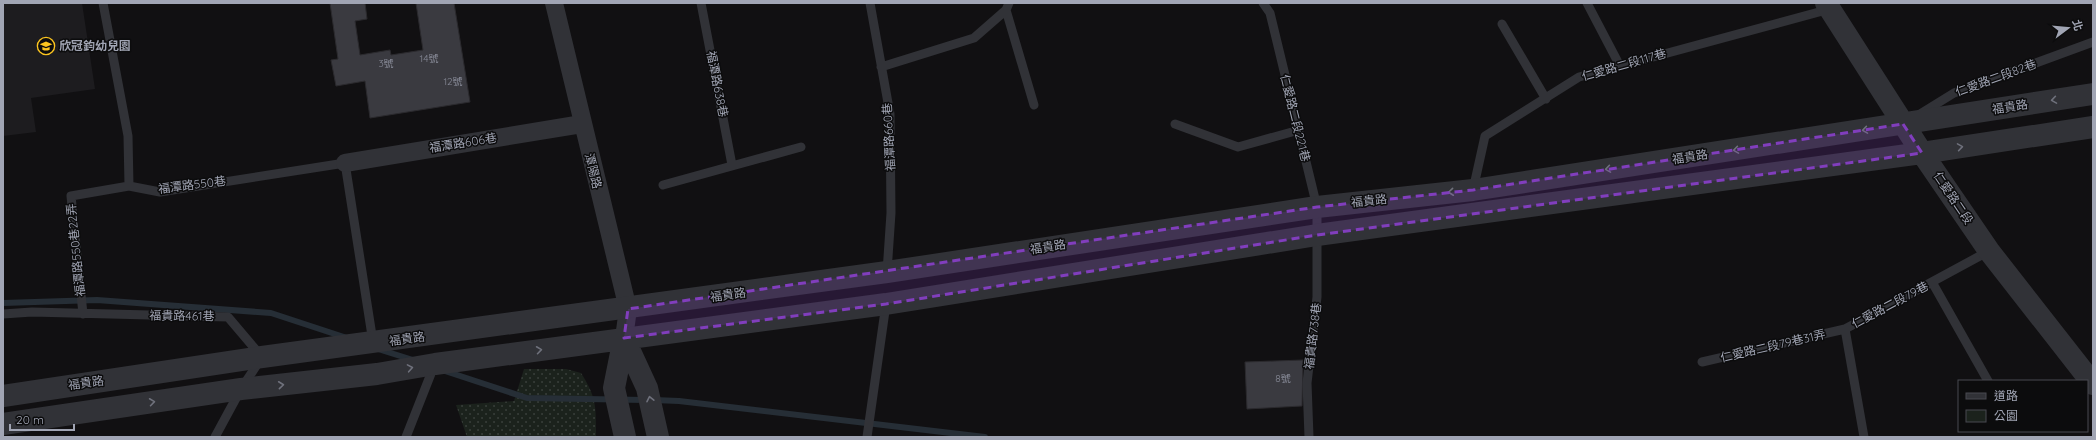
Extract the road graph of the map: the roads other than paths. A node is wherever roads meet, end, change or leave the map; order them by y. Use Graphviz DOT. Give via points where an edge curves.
graph roads {
  1 [pos="103,3"];
  2 [pos="554,3"];
  3 [pos="701,3"];
  4 [pos="870,3"];
  5 [pos="1264,3"];
  6 [pos="1587,3"];
  7 [pos="1828,6"];
  8 [pos="1008,7"];
  9 [pos="1502,24"];
  10 [pos="2093,42"];
  11 [pos="882,66"];
  12 [pos="1620,66"];
  13 [pos="2093,94"];
  14 [pos="1546,98"];
  15 [pos="1034,105"];
  16 [pos="582,124"];
  17 [pos="1175,124"];
  18 [pos="1903,124"];
  19 [pos="2093,127"];
  20 [pos="1299,130"];
  21 [pos="801,147"];
  22 [pos="1922,152"];
  23 [pos="345,163"];
  24 [pos="732,165"];
  25 [pos="663,185"];
  26 [pos="129,186"];
  27 [pos="1473,190"];
  28 [pos="1317,207"];
  29 [pos="1317,235"];
  30 [pos="1989,251"];
  31 [pos="887,272"];
  32 [pos="1932,282"];
  33 [pos="886,304"];
  34 [pos="628,309"];
  35 [pos="3,314"];
  36 [pos="83,314"];
  37 [pos="1845,329"];
  38 [pos="624,338"];
  39 [pos="373,343"];
  40 [pos="262,357"];
  41 [pos="1702,362"];
  42 [pos="435,364"];
  43 [pos="1987,380"];
  44 [pos="2093,384"];
  45 [pos="241,389"];
  46 [pos="3,396"];
  47 [pos="3,424"];
  48 [pos="215,437"];
  49 [pos="406,437"];
  50 [pos="625,437"];
  51 [pos="658,437"];
  52 [pos="867,437"];
  53 [pos="1309,437"];
  54 [pos="1864,437"];
  1 -- 26 [label="lane" via="128,136"];
  2 -- 16 [label="street, 潭陽路"];
  3 -- 24 [label="lane, 福潭路638巷"];
  4 -- 11 [label="lane, 福潭路660巷"];
  5 -- 20 [label="lane, 仁愛路二段221巷" via="1270,13"];
  6 -- 12 [label="lane"];
  7 -- 12 [label="lane, 仁愛路二段117巷"];
  7 -- 18 [label="street, 仁愛路二段"];
  8 -- 11 [label="lane" via="974,38"];
  8 -- 15 [label="lane"];
  9 -- 14 [label="lane"];
  10 -- 18 [label="lane, 仁愛路二段82巷" via="1954,93"];
  11 -- 31 [label="lane, 福潭路660巷" via="890,114 892,213"];
  12 -- 14 [label="lane, 仁愛路二段117巷" via="1579,77"];
  13 -- 18 [label="street, 福貴路, one-way"];
  14 -- 27 [label="lane, 仁愛路二段117巷" via="1485,136"];
  16 -- 23 [label="street, 福潭路606巷"];
  16 -- 34 [label="street, 潭陽路"];
  17 -- 20 [label="lane" via="1238,147"];
  18 -- 22 [label="street, 仁愛路二段"];
  18 -- 27 [label="street, 福貴路, one-way"];
  22 -- 19 [label="street, one-way"];
  20 -- 28 [label="lane, 仁愛路二段221巷"];
  21 -- 24 [label="lane"];
  22 -- 29 [label="street"];
  22 -- 30 [label="street, 仁愛路二段"];
  23 -- 26 [label="lane, 福潭路550巷" via="160,192"];
  23 -- 39 [label="lane"];
  24 -- 25 [label="lane"];
  26 -- 36 [label="lane, 福潭路550巷22弄" via="71,196"];
  27 -- 28 [label="street, 福貴路, one-way"];
  28 -- 29 [label="lane, 仁愛路二段221巷"];
  28 -- 31 [label="street, 福貴路"];
  29 -- 33 [label="street"];
  29 -- 53 [label="lane, 福貴路738巷" via="1317,297 1307,383"];
  30 -- 32 [label="lane, 仁愛路二段79巷"];
  30 -- 44 [label="street, 仁愛路二段"];
  31 -- 34 [label="street, 福貴路"];
  32 -- 37 [label="lane, 仁愛路二段79巷"];
  32 -- 43 [label="lane"];
  33 -- 38 [label="street"];
  33 -- 52 [label="lane"];
  34 -- 38 [label="street, 潭陽路"];
  34 -- 39 [label="street, 福貴路"];
  35 -- 36 [label="lane, 福貴路461巷"];
  36 -- 40 [label="lane, 福貴路461巷" via="228,316"];
  37 -- 41 [label="lane, 仁愛路二段79巷31弄"];
  37 -- 54 [label="lane, 仁愛路二段79巷"];
  42 -- 38 [label="street, one-way"];
  38 -- 50 [label="street" via="614,388"];
  51 -- 38 [label="street, one-way" via="647,388"];
  39 -- 40 [label="street, 福貴路"];
  40 -- 45 [label="lane"];
  40 -- 46 [label="street, 福貴路"];
  45 -- 42 [label="street, one-way" via="377,374"];
  42 -- 49 [label="lane"];
  47 -- 45 [label="street, one-way"];
  45 -- 48 [label="lane"];
}
